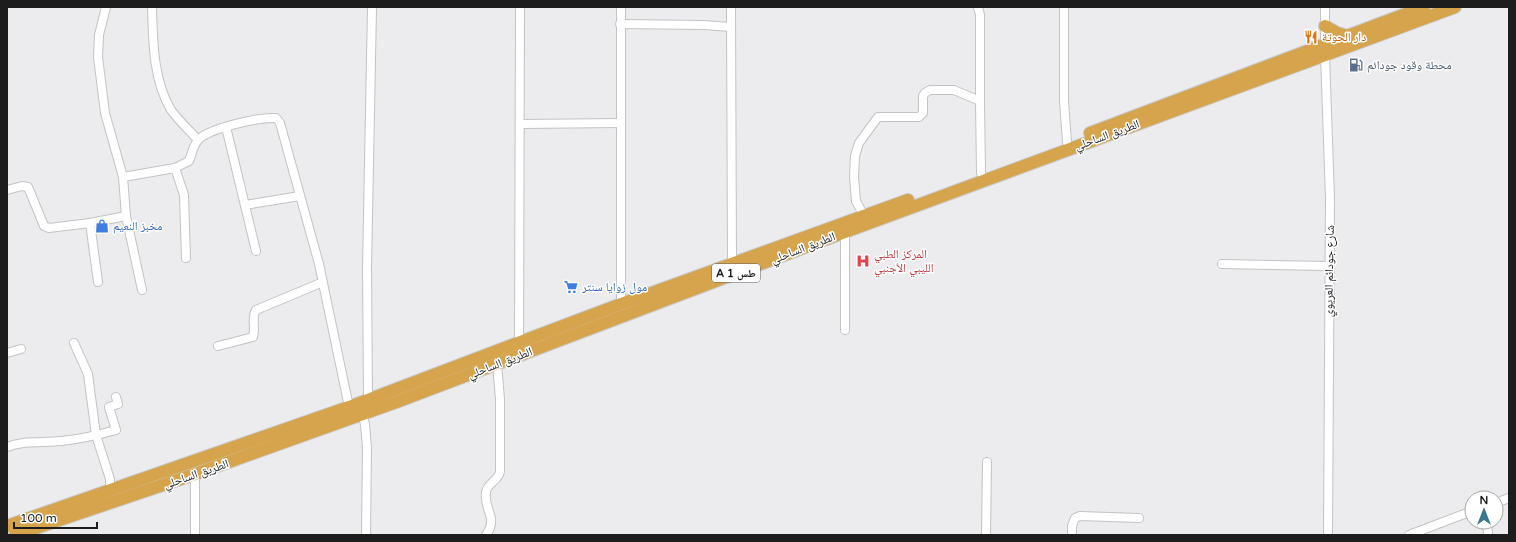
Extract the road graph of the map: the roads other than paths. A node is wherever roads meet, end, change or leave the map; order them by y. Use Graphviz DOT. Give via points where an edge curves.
graph roads {
  1 [pos="106,7"];
  2 [pos="152,7"];
  3 [pos="372,7"];
  4 [pos="520,7"];
  5 [pos="621,7"];
  6 [pos="731,7"];
  7 [pos="978,7"];
  8 [pos="1064,7"];
  9 [pos="1325,7"];
  10 [pos="1424,7"];
  11 [pos="1455,7"];
  12 [pos="620,24"];
  13 [pos="731,26"];
  14 [pos="1325,26"];
  15 [pos="1348,36"];
  16 [pos="1325,49"];
  17 [pos="980,101"];
  18 [pos="621,123"];
  19 [pos="520,124"];
  20 [pos="226,126"];
  21 [pos="198,140"];
  22 [pos="1066,142"];
  23 [pos="175,168"];
  24 [pos="981,173"];
  25 [pos="123,177"];
  26 [pos="7,190"];
  27 [pos="300,196"];
  28 [pos="245,205"];
  29 [pos="126,216"];
  30 [pos="864,216"];
  31 [pos="90,223"];
  32 [pos="845,232"];
  33 [pos="256,251"];
  34 [pos="186,258"];
  35 [pos="732,264"];
  36 [pos="1222,264"];
  37 [pos="1329,266"];
  38 [pos="98,282"];
  39 [pos="323,282"];
  40 [pos="142,290"];
  41 [pos="621,304"];
  42 [pos="845,330"];
  43 [pos="74,343"];
  44 [pos="519,344"];
  45 [pos="218,346"];
  46 [pos="21,349"];
  47 [pos="7,352"];
  48 [pos="497,364"];
  49 [pos="116,397"];
  50 [pos="368,399"];
  51 [pos="349,407"];
  52 [pos="362,414"];
  53 [pos="96,435"];
  54 [pos="7,447"];
  55 [pos="987,462"];
  56 [pos="195,474"];
  57 [pos="110,489"];
  58 [pos="1464,515"];
  59 [pos="1139,518"];
  60 [pos="7,526"];
  61 [pos="15,535"];
  62 [pos="195,535"];
  63 [pos="366,535"];
  64 [pos="486,535"];
  65 [pos="986,535"];
  66 [pos="1072,535"];
  67 [pos="1328,535"];
  68 [pos="1409,535"];
  1 -- 25 [label="street" via="99,35 98,57 106,113"];
  2 -- 21 [label="street" via="160,84 171,109"];
  3 -- 50 [label="street" via="367,268"];
  4 -- 19 [label="street"];
  5 -- 12 [label="street"];
  6 -- 13 [label="street"];
  7 -- 17 [label="street"];
  8 -- 22 [label="street"];
  9 -- 14 [label="street, شارع جودائم العريوي"];
  10 -- 15 [label="highway, الطريق الساحلي / A 1 طس"];
  11 -- 16 [label="highway, الطريق الساحلي / A 1 طس"];
  12 -- 13 [label="street"];
  12 -- 18 [label="street"];
  13 -- 35 [label="street"];
  14 -- 15 [label="highway"];
  14 -- 16 [label="street, شارع جودائم العريوي"];
  15 -- 16 [label="highway, الطريق الساحلي / A 1 طس"];
  16 -- 22 [label="highway, الطريق الساحلي / A 1 طس"];
  16 -- 32 [label="highway, الطريق الساحلي / A 1 طس"];
  16 -- 37 [label="street, شارع جودائم العريوي" via="1330,198"];
  17 -- 24 [label="street"];
  17 -- 30 [label="street" via="954,90 930,90 923,96 923,113 919,117 878,117 859,143 855,156 856,202"];
  18 -- 19 [label="street"];
  18 -- 41 [label="street"];
  19 -- 44 [label="street"];
  20 -- 21 [label="street"];
  20 -- 27 [label="street" via="262,118 276,118 280,123"];
  20 -- 28 [label="street"];
  21 -- 23 [label="street" via="189,161"];
  22 -- 24 [label="highway, الطريق الساحلي / A 1 طس"];
  23 -- 25 [label="street"];
  23 -- 34 [label="street" via="184,195"];
  24 -- 30 [label="highway, الطريق الساحلي / A 1 طس"];
  25 -- 29 [label="street"];
  26 -- 31 [label="street" via="28,187 46,228"];
  27 -- 28 [label="street"];
  27 -- 39 [label="street"];
  28 -- 33 [label="street"];
  29 -- 31 [label="street"];
  29 -- 40 [label="street"];
  30 -- 35 [label="highway, الطريق الساحلي / A 1 طس"];
  31 -- 38 [label="street"];
  32 -- 42 [label="street"];
  32 -- 48 [label="highway, الطريق الساحلي / A 1 طس"];
  35 -- 41 [label="highway, الطريق الساحلي / A 1 طس"];
  36 -- 37 [label="street"];
  37 -- 67 [label="street, شارع جودائم العريوي"];
  39 -- 45 [label="street" via="256,310 253,337"];
  39 -- 51 [label="street"];
  41 -- 44 [label="highway, الطريق الساحلي / A 1 طس"];
  43 -- 53 [label="street" via="88,374"];
  44 -- 50 [label="highway, الطريق الساحلي / A 1 طس"];
  46 -- 47 [label="street"];
  48 -- 52 [label="highway, الطريق الساحلي / A 1 طس"];
  48 -- 64 [label="street" via="500,399 500,474 486,491 492,523"];
  49 -- 53 [label="street" via="118,404 109,407 116,430"];
  50 -- 51 [label="highway, الطريق الساحلي / A 1 طس"];
  51 -- 57 [label="highway, الطريق الساحلي / A 1 طس"];
  52 -- 56 [label="highway, الطريق الساحلي / A 1 طس"];
  52 -- 63 [label="street" via="367,448"];
  53 -- 54 [label="street" via="46,443 26,442"];
  53 -- 57 [label="street" via="110,479"];
  55 -- 65 [label="street"];
  56 -- 61 [label="highway, الطريق الساحلي / A 1 طس"];
  56 -- 62 [label="street"];
  57 -- 60 [label="highway, الطريق الساحلي / A 1 طس"];
  58 -- 68 [label="street"];
  59 -- 66 [label="street" via="1080,516 1075,518"];
}
